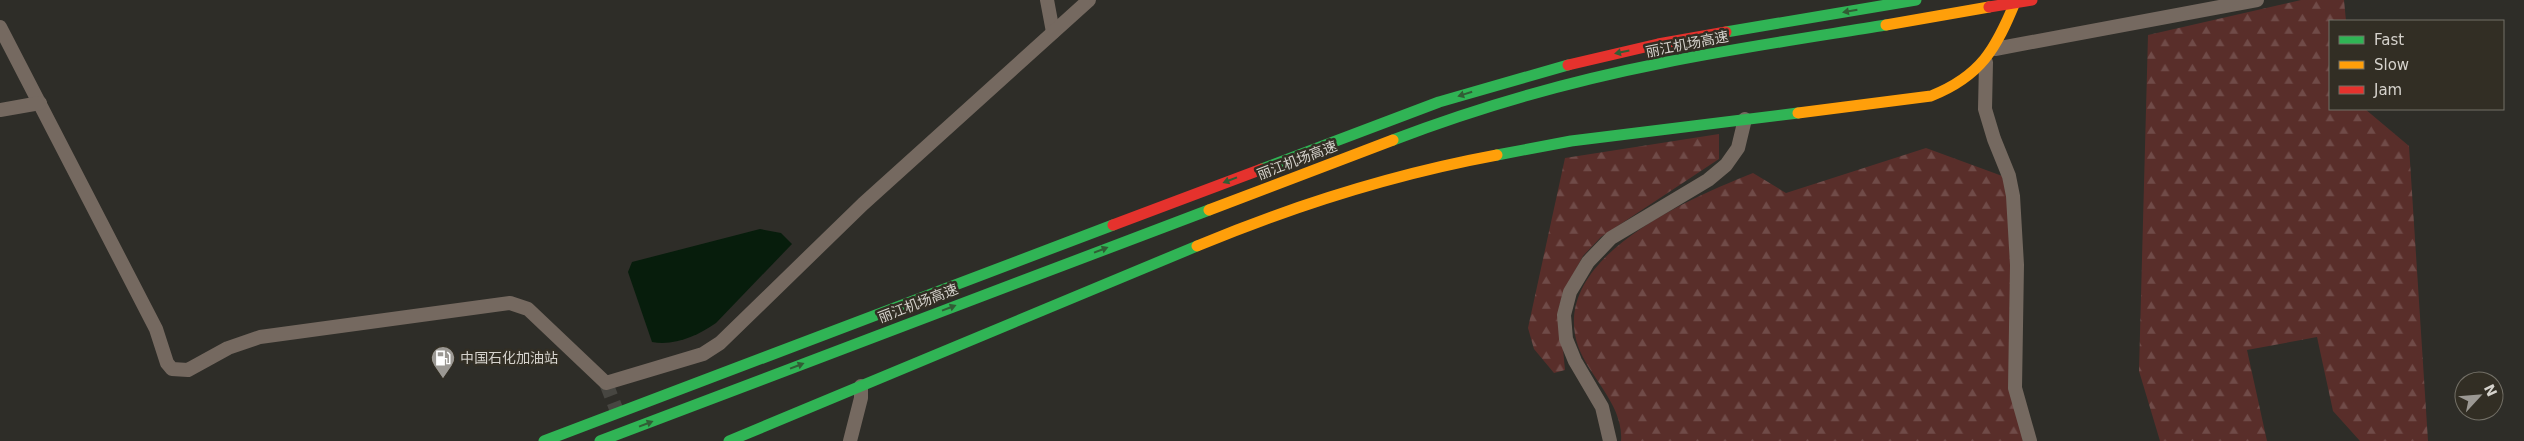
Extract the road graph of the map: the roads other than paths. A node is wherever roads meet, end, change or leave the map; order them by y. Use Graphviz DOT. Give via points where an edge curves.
graph roads {
  1 [pos="1047,0"];
  2 [pos="1089,0"];
  3 [pos="1916,0"];
  4 [pos="2016,0"];
  5 [pos="2032,0"];
  6 [pos="2257,0"];
  7 [pos="0,27"];
  8 [pos="1053,32"];
  9 [pos="1995,49"];
  10 [pos="1986,62"];
  11 [pos="40,103"];
  12 [pos="0,110"];
  13 [pos="1745,119"];
  14 [pos="861,386"];
  15 [pos="544,441"];
  16 [pos="600,441"];
  17 [pos="729,441"];
  18 [pos="850,441"];
  19 [pos="1610,441"];
  20 [pos="2030,441"];
  1 -- 8 [label="street"];
  2 -- 8 [label="street"];
  3 -- 15 [label="highway, 丽江机场高速, one-way" via="1650,46 1439,102"];
  4 -- 9 [label="highway"];
  16 -- 5 [label="highway, 丽江机场高速, one-way, bridge" via="1445,120 1662,63"];
  6 -- 9 [label="street"];
  7 -- 11 [label="street"];
  8 -- 11 [label="street" via="863,204 720,343 703,354 606,382 528,309 510,304 260,337 228,348 184,372 172,370 156,329"];
  9 -- 10 [label="highway"];
  10 -- 13 [label="highway" via="1968,79 1932,96"];
  10 -- 20 [label="street" via="1985,109 2013,196 2018,265 2015,388"];
  11 -- 12 [label="street"];
  13 -- 14 [label="highway" via="1520,150 1427,170 1344,193 1214,239"];
  13 -- 19 [label="street" via="1738,148 1726,166 1611,238 1588,262 1570,292 1564,315 1566,339 1602,407"];
  14 -- 17 [label="highway"];
  14 -- 18 [label="street" via="862,398"];
}
